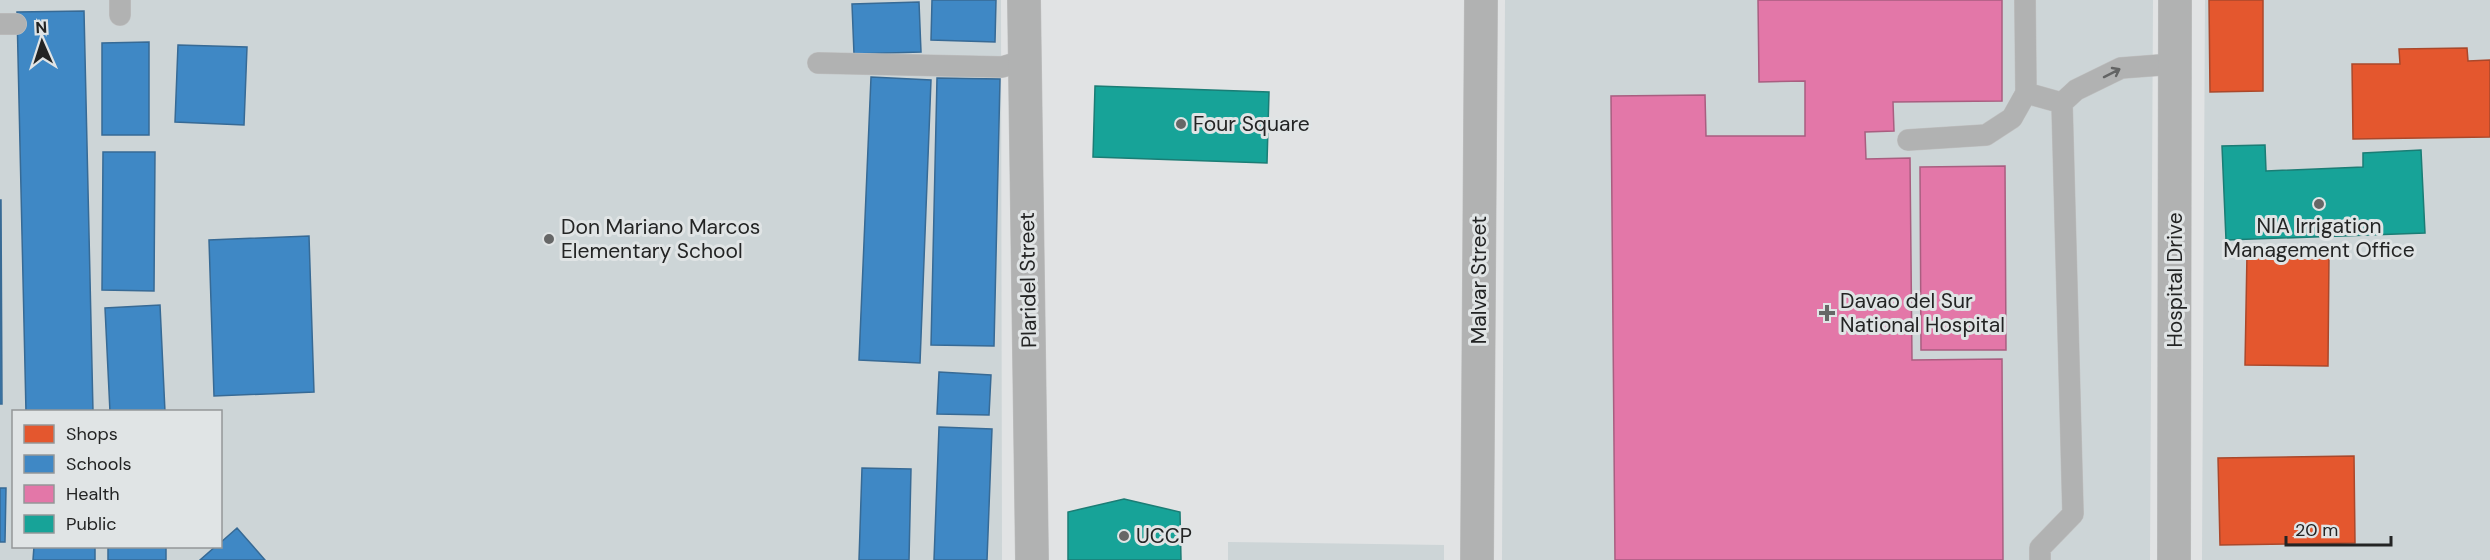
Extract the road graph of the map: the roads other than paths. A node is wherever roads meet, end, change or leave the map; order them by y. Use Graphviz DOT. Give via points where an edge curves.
graph roads {
  1 [pos="1024,0"];
  2 [pos="1481,0"];
  3 [pos="2025,0"];
  4 [pos="2175,0"];
  5 [pos="1025,60"];
  6 [pos="818,63"];
  7 [pos="2174,64"];
  8 [pos="2026,93"];
  9 [pos="2062,103"];
  10 [pos="1908,140"];
  11 [pos="1032,560"];
  12 [pos="1477,560"];
  13 [pos="2040,560"];
  14 [pos="2174,560"];
  1 -- 5 [label="street, Plaridel Street"];
  2 -- 12 [label="street, Malvar Street"];
  3 -- 8 [label="lane"];
  4 -- 7 [label="street, Hospital Drive"];
  5 -- 6 [label="lane" via="1002,66"];
  5 -- 11 [label="street, Plaridel Street"];
  9 -- 7 [label="lane, one-way" via="2076,90 2121,68"];
  7 -- 14 [label="street, Hospital Drive"];
  8 -- 9 [label="lane"];
  8 -- 10 [label="lane" via="2012,118 1986,135"];
  9 -- 13 [label="lane" via="2073,514 2040,548"];
}
